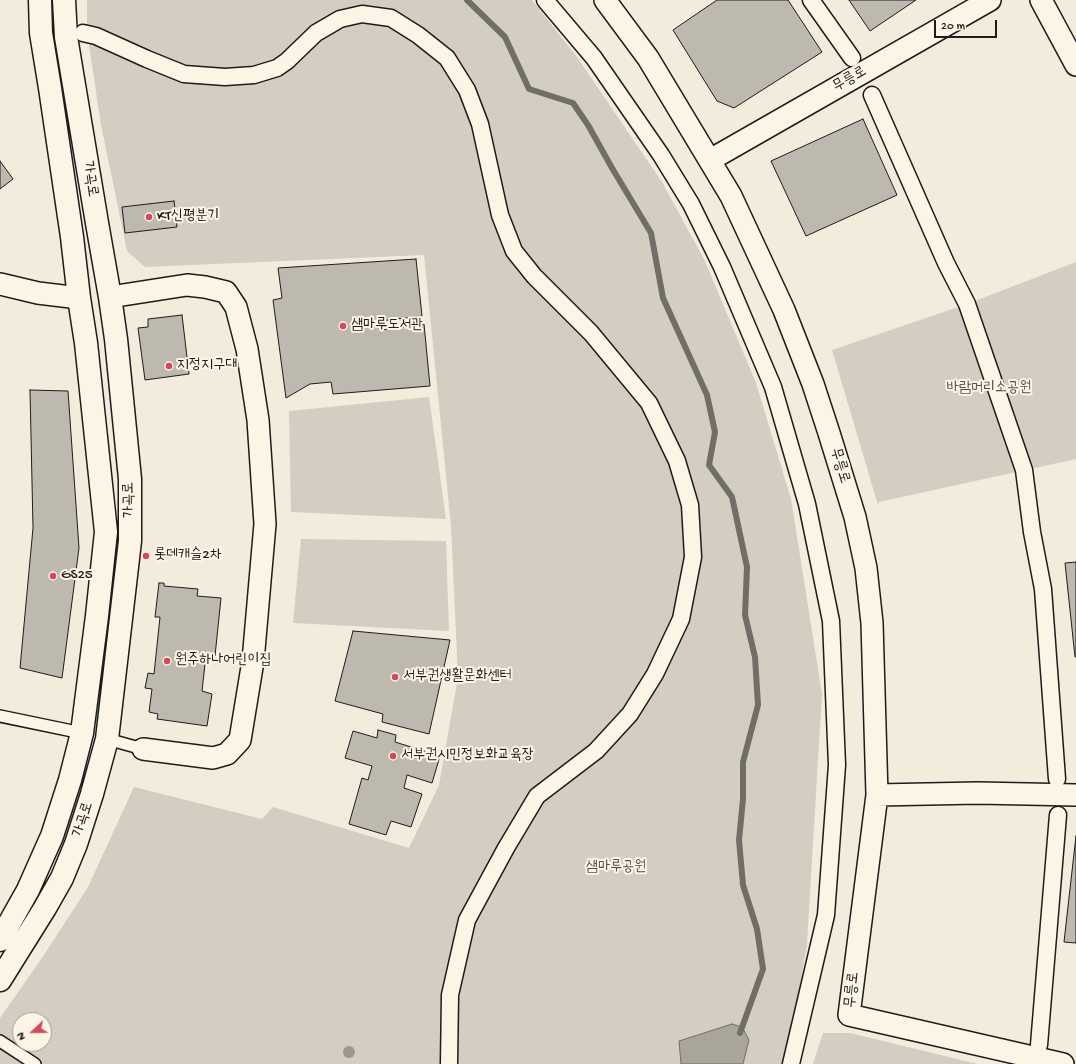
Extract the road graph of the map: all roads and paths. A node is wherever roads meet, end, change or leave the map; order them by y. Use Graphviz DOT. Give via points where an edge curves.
graph roads {
  1 [pos="40,0"];
  2 [pos="64,0"];
  3 [pos="545,0"];
  4 [pos="605,0"];
  5 [pos="811,0"];
  6 [pos="990,0"];
  7 [pos="1041,0"];
  8 [pos="83,33"];
  9 [pos="852,58"];
  10 [pos="1076,65"];
  11 [pos="872,95"];
  12 [pos="710,160"];
  13 [pos="0,284"];
  14 [pos="79,298"];
  15 [pos="110,298"];
  16 [pos="0,716"];
  17 [pos="82,733"];
  18 [pos="107,739"];
  19 [pos="143,749"];
  20 [pos="1057,779"];
  21 [pos="877,795"];
  22 [pos="1076,795"];
  23 [pos="1058,815"];
  24 [pos="0,940"];
  25 [pos="0,980"];
  26 [pos="0,1041"];
  27 [pos="1039,1045"];
  28 [pos="35,1064"];
  29 [pos="449,1064"];
  30 [pos="791,1064"];
  31 [pos="1063,1064"];
  1 -- 14 [label="street, 가곡로" via="41,33"];
  2 -- 15 [label="street, 가곡로" via="66,37"];
  3 -- 30 [label="street" via="594,58 661,154 691,204 722,267 773,387 808,504 831,621 837,765 826,915"];
  4 -- 12 [label="street, 무릉로" via="648,58"];
  5 -- 9 [label="street"];
  6 -- 12 [label="street, 무릉로"];
  7 -- 10 [label="street"];
  8 -- 29 [label="street" via="96,36 184,74 225,77 254,75 277,68 316,33 340,19 362,14 392,18 418,35 447,58 467,90 480,124 500,215 514,251 534,276 591,333 649,403 677,461 690,505 693,557 681,619 655,674 630,714 596,751 537,796 467,920 450,995"];
  11 -- 20 [label="street" via="946,263 967,304 1024,470 1043,588"];
  12 -- 21 [label="street, 무릉로" via="731,196 784,310 830,433 855,517 866,568 872,623"];
  13 -- 14 [label="street" via="38,293"];
  14 -- 15 [label="street"];
  14 -- 17 [label="street, 가곡로" via="106,532"];
  15 -- 18 [label="street, 가곡로" via="130,480 130,541"];
  15 -- 19 [label="street" via="187,286 206,286 226,292 236,307 247,349 258,420 265,524 254,661 240,740 227,754 213,758"];
  16 -- 17 [label="lane"];
  17 -- 18 [label="street"];
  17 -- 24 [label="street, 가곡로" via="52,836 28,890"];
  18 -- 19 [label="lane"];
  18 -- 25 [label="street, 가곡로" via="76,844 62,878"];
  21 -- 22 [label="street"];
  21 -- 31 [label="street, 무릉로" via="849,1015"];
  23 -- 27 [label="street"];
  26 -- 28 [label="lane"];
}
